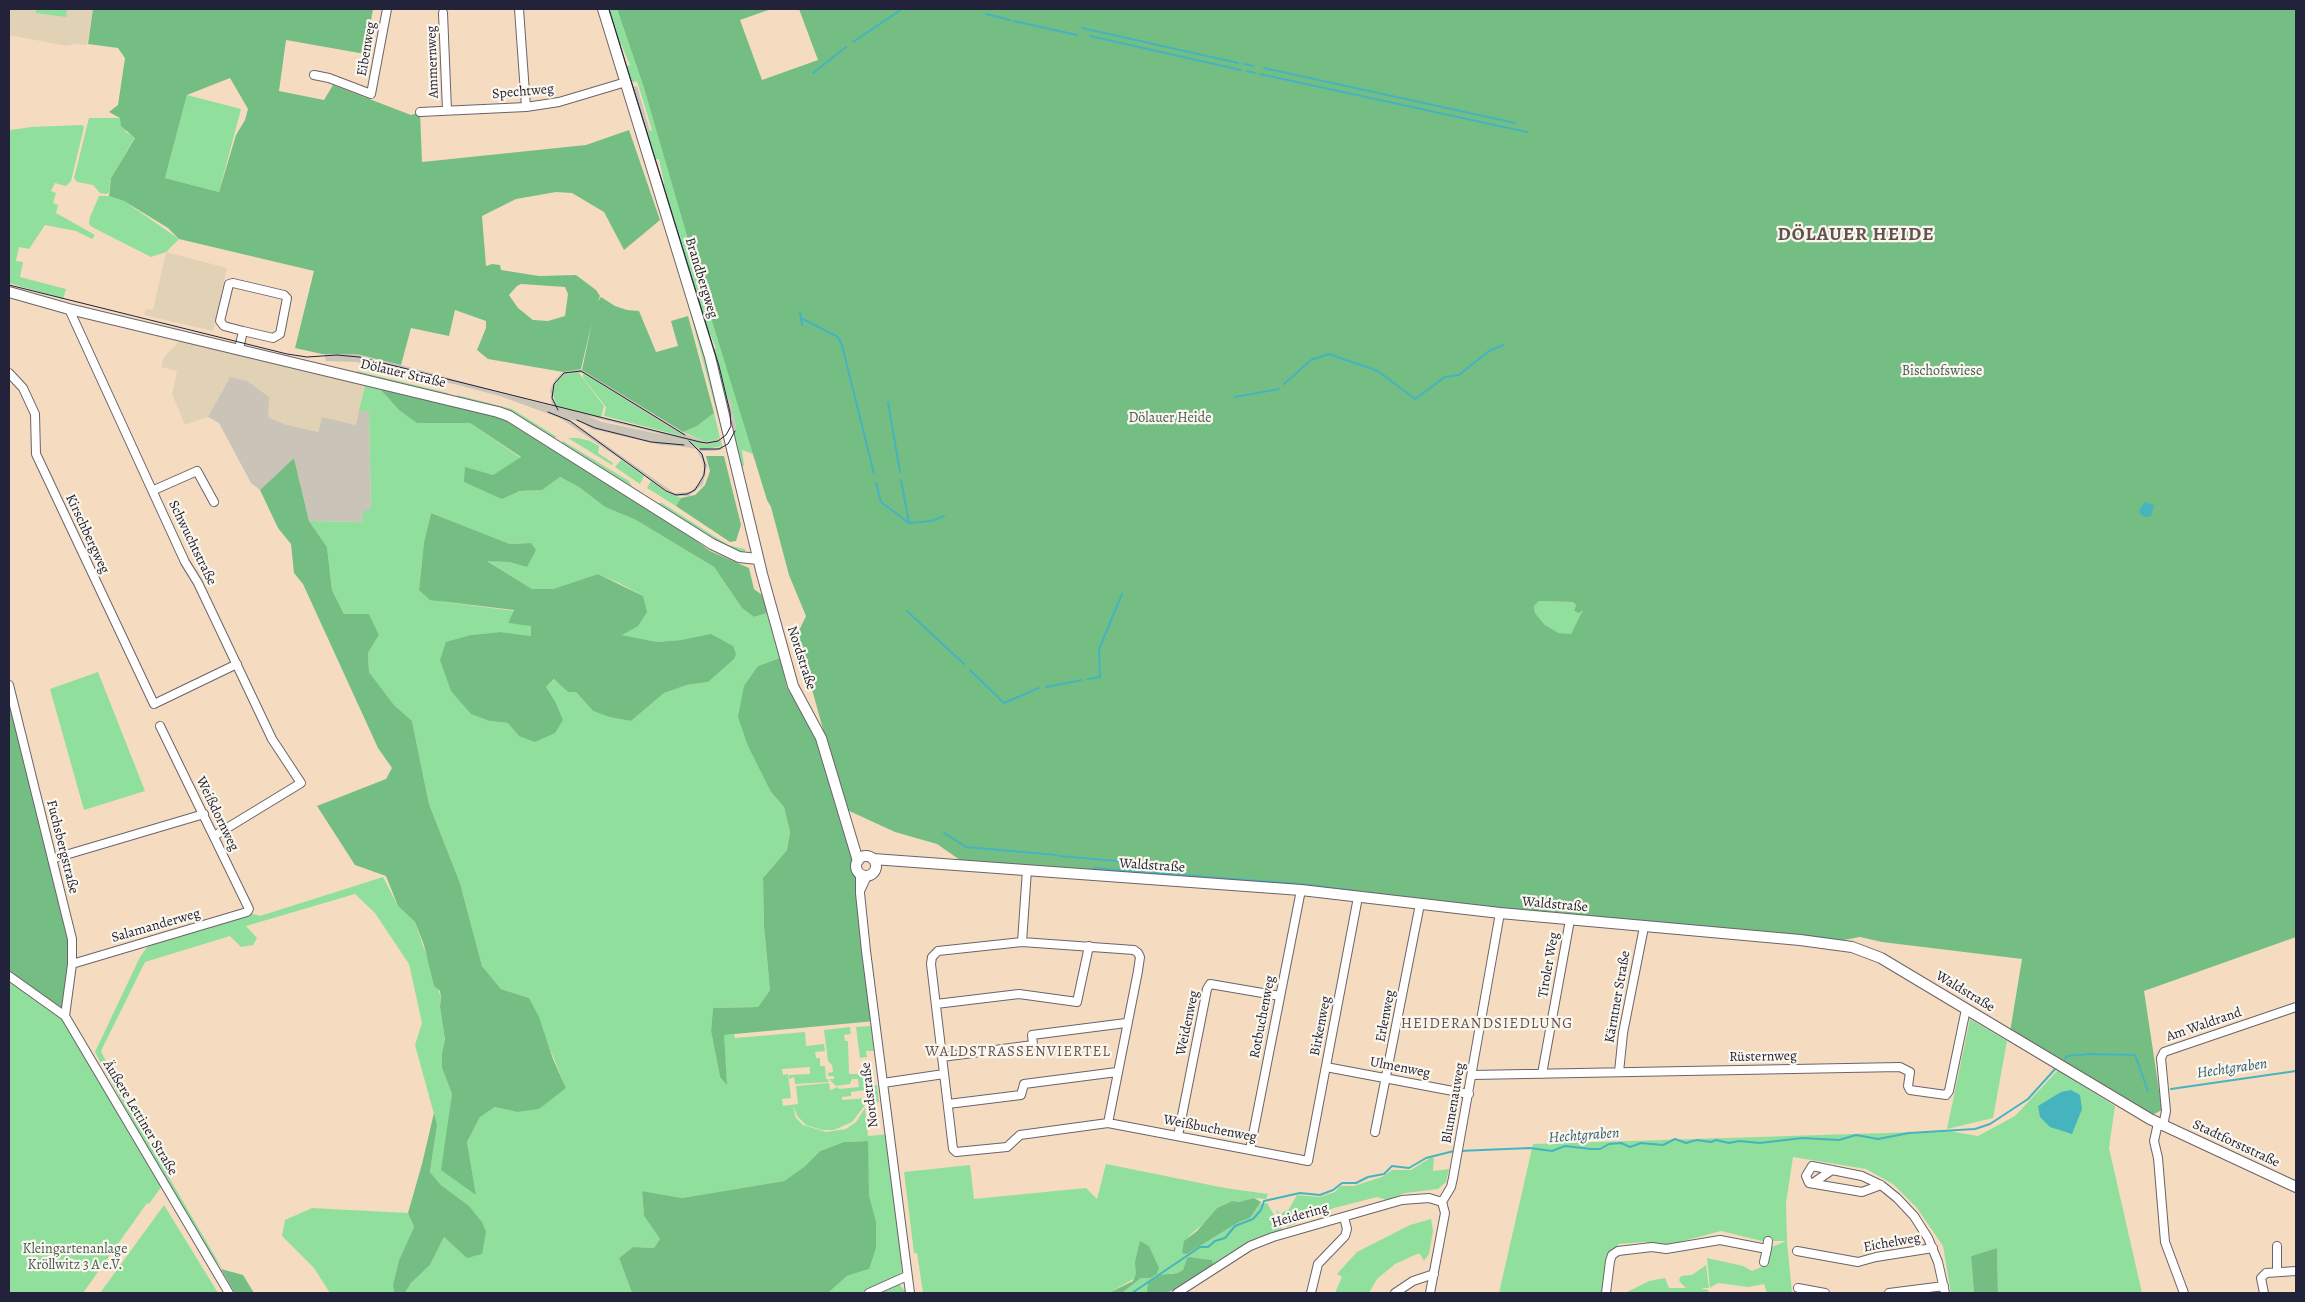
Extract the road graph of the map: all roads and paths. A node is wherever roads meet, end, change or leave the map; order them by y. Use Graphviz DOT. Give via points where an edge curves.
graph roads {
  1 [pos="387,9"];
  2 [pos="519,9"];
  3 [pos="603,9"];
  4 [pos="444,13"];
  5 [pos="314,75"];
  6 [pos="626,82"];
  7 [pos="526,107"];
  8 [pos="447,110"];
  9 [pos="420,112"];
  10 [pos="9,292"];
  11 [pos="69,309"];
  12 [pos="243,331"];
  13 [pos="239,349"];
  14 [pos="9,373"];
  15 [pos="154,490"];
  16 [pos="214,502"];
  17 [pos="758,559"];
  18 [pos="237,664"];
  19 [pos="9,685"];
  20 [pos="160,726"];
  21 [pos="204,814"];
  22 [pos="214,836"];
  23 [pos="52,858"];
  24 [pos="868,861"];
  25 [pos="1027,870"];
  26 [pos="864,875"];
  27 [pos="1301,890"];
  28 [pos="1358,897"];
  29 [pos="1420,904"];
  30 [pos="247,912"];
  31 [pos="1500,913"];
  32 [pos="1570,920"];
  33 [pos="1644,927"];
  34 [pos="1022,942"];
  35 [pos="1089,946"];
  36 [pos="72,964"];
  37 [pos="9,976"];
  38 [pos="1280,996"];
  39 [pos="936,1004"];
  40 [pos="2296,1007"];
  41 [pos="1966,1009"];
  42 [pos="65,1016"];
  43 [pos="1126,1023"];
  44 [pos="942,1058"];
  45 [pos="1326,1067"];
  46 [pos="1117,1072"];
  47 [pos="1619,1072"];
  48 [pos="944,1074"];
  49 [pos="1542,1074"];
  50 [pos="1472,1076"];
  51 [pos="1386,1079"];
  52 [pos="882,1083"];
  53 [pos="1469,1094"];
  54 [pos="948,1104"];
  55 [pos="1108,1123"];
  56 [pos="2161,1125"];
  57 [pos="1375,1132"];
  58 [pos="1178,1136"];
  59 [pos="1250,1150"];
  60 [pos="1308,1160"];
  61 [pos="1832,1170"];
  62 [pos="1813,1183"];
  63 [pos="1881,1185"];
  64 [pos="2296,1187"];
  65 [pos="1442,1202"];
  66 [pos="1344,1217"];
  67 [pos="2277,1246"];
  68 [pos="1933,1248"];
  69 [pos="1797,1250"];
  70 [pos="1764,1262"];
  71 [pos="2277,1271"];
  72 [pos="2296,1271"];
  73 [pos="1434,1274"];
  74 [pos="907,1276"];
  75 [pos="1798,1288"];
  76 [pos="1944,1289"];
  77 [pos="229,1293"];
  78 [pos="869,1293"];
  79 [pos="910,1293"];
  80 [pos="1177,1293"];
  81 [pos="1311,1293"];
  82 [pos="1394,1293"];
  83 [pos="1430,1293"];
  84 [pos="1606,1293"];
  85 [pos="1826,1293"];
  86 [pos="1889,1293"];
  87 [pos="2184,1293"];
  88 [pos="2264,1293"];
  1 -- 5 [label="street, Eibenweg" via="371,94"];
  2 -- 7 [label="street"];
  3 -- 6 [label="main road, Brandbergweg"];
  4 -- 8 [label="street, Ammernweg"];
  6 -- 7 [label="street, Spechtweg" via="559,102"];
  6 -- 17 [label="main road, Brandbergweg" via="710,357"];
  7 -- 8 [label="street, Spechtweg"];
  8 -- 9 [label="street, Spechtweg"];
  10 -- 11 [label="main road, Dölauer Straße"];
  11 -- 13 [label="main road, Dölauer Straße"];
  11 -- 15 [label="street, Schwuchtstraße"];
  12 -- 12 [label="street" via="277,337 287,298 229,284 220,321 224,326"];
  12 -- 13 [label="street"];
  13 -- 17 [label="main road, Dölauer Straße" via="510,416 712,544 739,557"];
  14 -- 18 [label="street, Kirschbergweg" via="23,388 35,414 36,454 154,704"];
  15 -- 16 [label="street" via="197,471"];
  15 -- 18 [label="street, Schwuchtstraße" via="185,562"];
  17 -- 24 [label="main road, Nordstraße" via="793,686 821,736 854,848"];
  18 -- 22 [label="street, Schwuchtstraße" via="272,739 302,782"];
  19 -- 23 [label="street, Fuchsbergstraße"];
  20 -- 21 [label="street, Weißdornweg"];
  21 -- 22 [label="street, Weißdornweg"];
  21 -- 23 [label="street"];
  22 -- 30 [label="street, Weißdornweg" via="249,909"];
  23 -- 36 [label="street, Fuchsbergstraße" via="72,939"];
  24 -- 25 [label="main road, Waldstraße" via="897,860"];
  24 -- 26 [label="main road, Nordstraße" via="857,868"];
  24 -- 26 [label="main road" via="875,872"];
  25 -- 27 [label="main road, Waldstraße"];
  25 -- 34 [label="street"];
  26 -- 52 [label="street, Nordstraße" via="860,893"];
  27 -- 28 [label="main road, Waldstraße"];
  27 -- 38 [label="street, Rotbuchenweg"];
  28 -- 29 [label="main road, Waldstraße"];
  28 -- 45 [label="street, Birkenweg"];
  29 -- 31 [label="main road, Waldstraße"];
  29 -- 51 [label="street, Erlenweg"];
  30 -- 36 [label="street, Salamanderweg"];
  31 -- 32 [label="main road, Waldstraße"];
  31 -- 50 [label="street, Blumenauweg"];
  32 -- 33 [label="main road, Waldstraße"];
  32 -- 49 [label="street, Tiroler Weg"];
  33 -- 41 [label="main road, Waldstraße" via="1852,947 1881,958"];
  33 -- 47 [label="street, Kärntner Straße" via="1623,1033"];
  34 -- 35 [label="street"];
  34 -- 39 [label="street" via="938,951 931,964"];
  35 -- 39 [label="street" via="1077,1002 1024,994"];
  35 -- 43 [label="street" via="1134,950 1140,957"];
  36 -- 42 [label="street, Fuchsbergstraße"];
  37 -- 42 [label="street, Äußere Lettiner Straße"];
  38 -- 58 [label="street, Weidenweg" via="1210,984"];
  38 -- 59 [label="street, Rotbuchenweg"];
  39 -- 44 [label="street"];
  40 -- 56 [label="street, Am Waldrand" via="2164,1052 2160,1058 2166,1111"];
  41 -- 47 [label="street, Rüsternweg" via="1946,1095 1910,1090 1910,1072 1900,1067"];
  41 -- 56 [label="main road, Waldstraße"];
  42 -- 77 [label="street, Äußere Lettiner Straße"];
  43 -- 44 [label="street" via="1032,1035 1033,1044"];
  43 -- 46 [label="street"];
  44 -- 48 [label="street"];
  45 -- 51 [label="street, Ulmenweg"];
  45 -- 60 [label="street, Birkenweg"];
  46 -- 54 [label="street" via="1024,1084 1021,1095"];
  46 -- 55 [label="street"];
  47 -- 49 [label="street, Rüsternweg"];
  48 -- 52 [label="street"];
  48 -- 54 [label="street"];
  49 -- 50 [label="street, Rüsternweg"];
  50 -- 53 [label="street, Blumenauweg"];
  51 -- 53 [label="street, Ulmenweg"];
  51 -- 57 [label="street, Erlenweg"];
  52 -- 74 [label="street, Nordstraße"];
  53 -- 65 [label="street, Blumenauweg" via="1451,1187"];
  54 -- 55 [label="street, Weißbuchenweg" via="953,1150 956,1152 1008,1147 1020,1135"];
  55 -- 58 [label="street, Weißbuchenweg"];
  56 -- 64 [label="main road, Stadtforststraße"];
  56 -- 87 [label="street, Am Waldrand" via="2154,1140 2165,1242"];
  58 -- 59 [label="street, Weißbuchenweg"];
  59 -- 60 [label="street, Weißbuchenweg"];
  61 -- 62 [label="street"];
  61 -- 62 [label="street" via="1812,1166 1806,1180"];
  61 -- 63 [label="street" via="1867,1178"];
  62 -- 63 [label="street" via="1862,1192"];
  63 -- 68 [label="street" via="1914,1216"];
  65 -- 66 [label="street, Heidering" via="1429,1198 1410,1199"];
  65 -- 73 [label="street, Blumenauweg" via="1445,1213"];
  66 -- 80 [label="street, Heidering" via="1279,1234 1250,1246"];
  66 -- 81 [label="street" via="1346,1234 1318,1264"];
  67 -- 71 [label="street"];
  68 -- 69 [label="street, Eichelweg" via="1876,1256 1858,1262"];
  68 -- 76 [label="street"];
  70 -- 84 [label="street" via="1767,1245 1720,1240 1666,1249 1649,1247 1618,1251 1610,1261"];
  71 -- 72 [label="street"];
  71 -- 88 [label="street" via="2266,1273 2261,1278"];
  73 -- 82 [label="street" via="1413,1281"];
  73 -- 83 [label="street, Blumenauweg"];
  74 -- 78 [label="street"];
  74 -- 79 [label="street, Nordstraße"];
  75 -- 85 [label="street"];
  76 -- 86 [label="street"];
}
